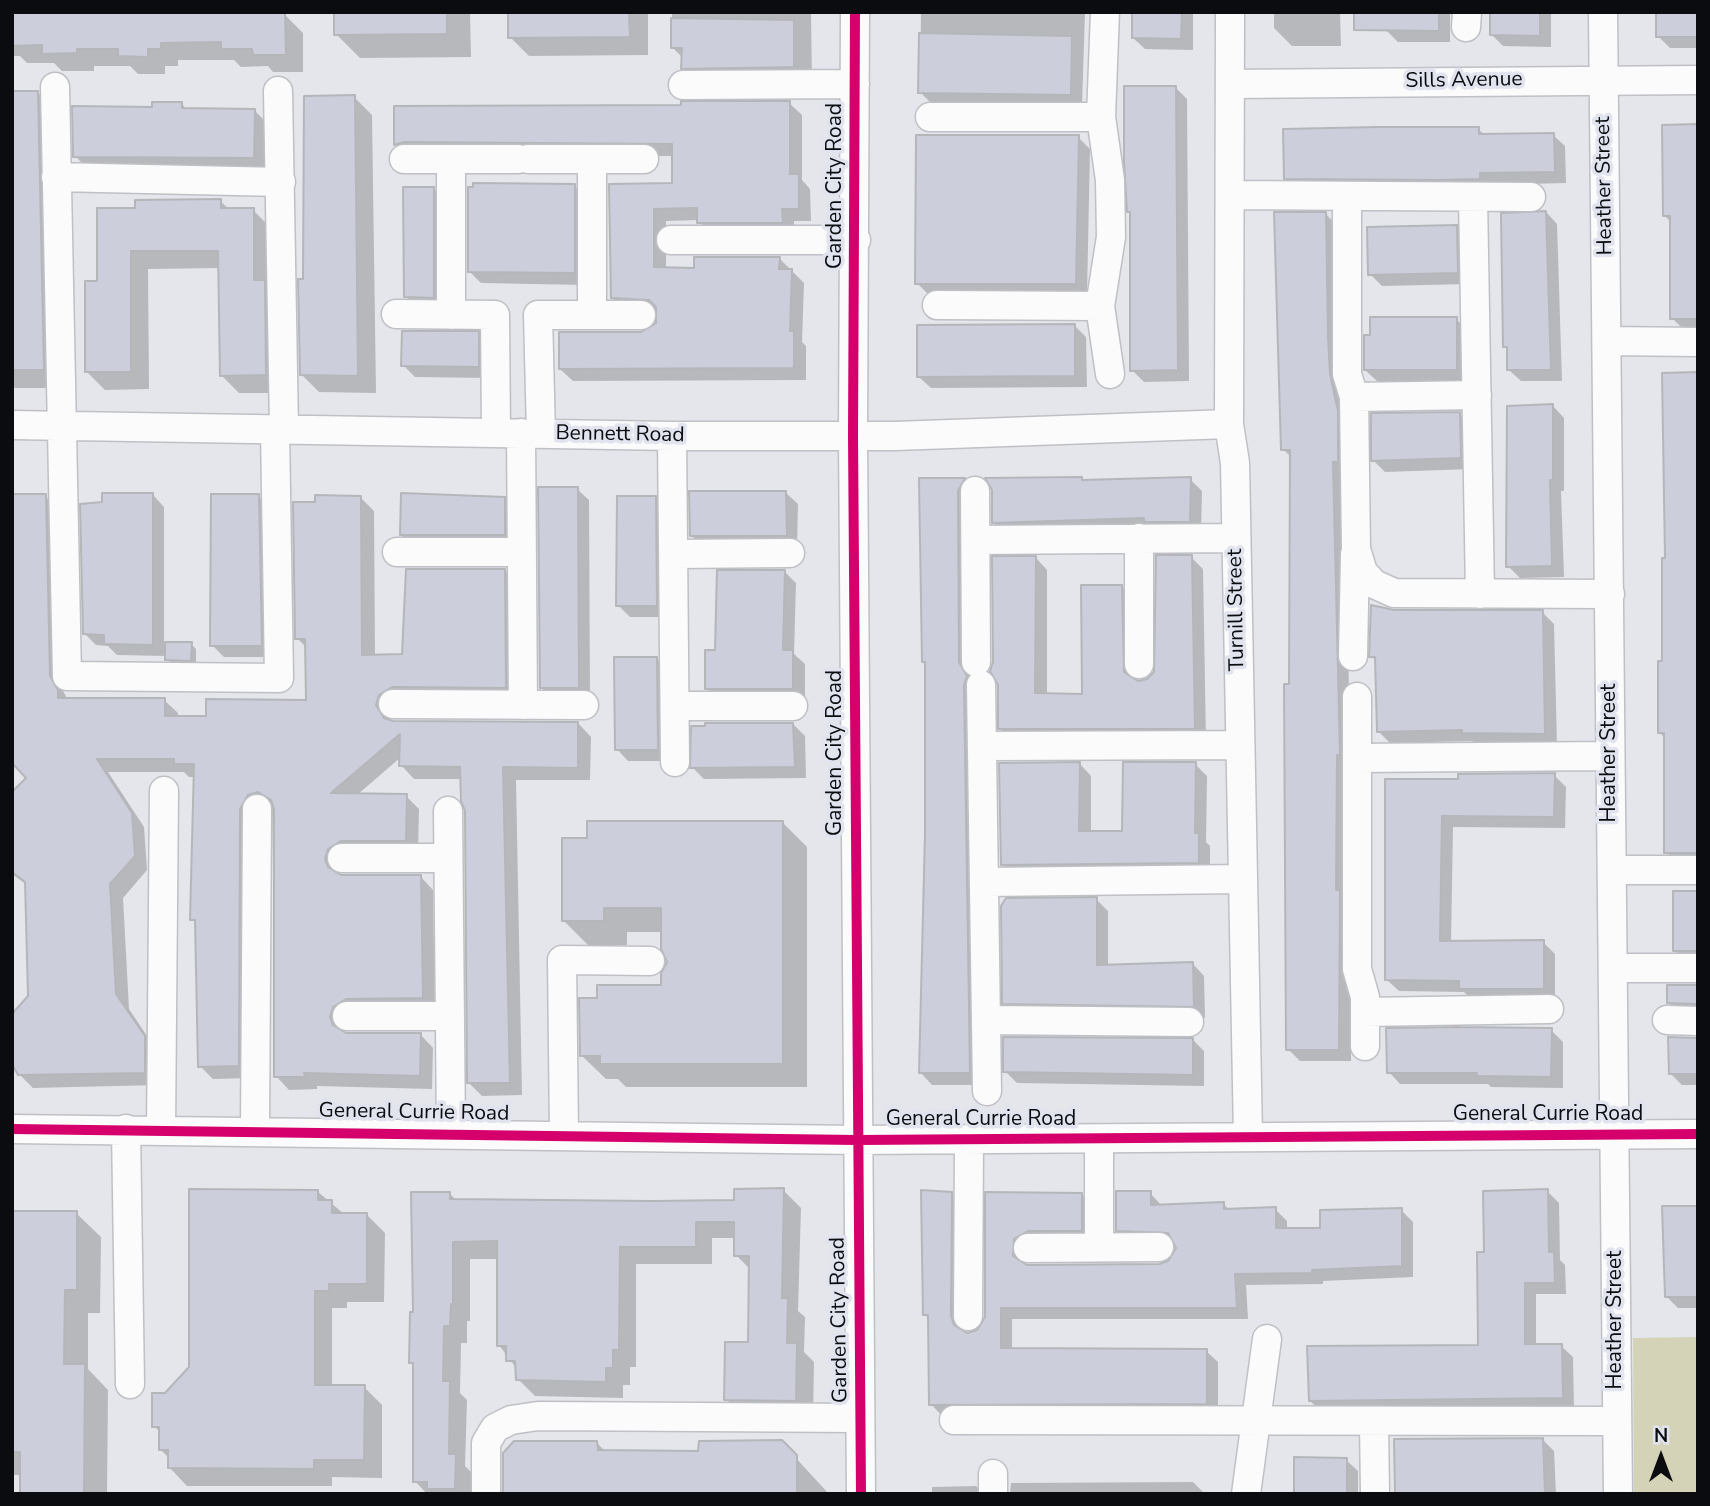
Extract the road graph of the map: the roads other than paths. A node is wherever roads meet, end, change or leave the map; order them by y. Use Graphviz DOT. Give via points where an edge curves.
graph roads {
  1 [pos="855,12"];
  2 [pos="1105,12"];
  3 [pos="1230,12"];
  4 [pos="1603,12"];
  5 [pos="1604,80"];
  6 [pos="1698,80"];
  7 [pos="855,83"];
  8 [pos="1230,84"];
  9 [pos="683,85"];
  10 [pos="55,87"];
  11 [pos="278,91"];
  12 [pos="930,117"];
  13 [pos="1101,117"];
  14 [pos="404,159"];
  15 [pos="452,159"];
  16 [pos="592,159"];
  17 [pos="644,159"];
  18 [pos="56,177"];
  19 [pos="281,182"];
  20 [pos="1231,195"];
  21 [pos="1473,197"];
  22 [pos="1531,197"];
  23 [pos="1347,198"];
  24 [pos="671,240"];
  25 [pos="856,240"];
  26 [pos="937,305"];
  27 [pos="1100,306"];
  28 [pos="396,314"];
  29 [pos="451,315"];
  30 [pos="592,315"];
  31 [pos="641,315"];
  32 [pos="1606,341"];
  33 [pos="1698,342"];
  34 [pos="1110,374"];
  35 [pos="1477,395"];
  36 [pos="1354,397"];
  37 [pos="1228,424"];
  38 [pos="12,425"];
  39 [pos="63,425"];
  40 [pos="280,429"];
  41 [pos="520,433"];
  42 [pos="672,436"];
  43 [pos="853,436"];
  44 [pos="975,491"];
  45 [pos="1139,538"];
  46 [pos="1236,538"];
  47 [pos="976,540"];
  48 [pos="1356,549"];
  49 [pos="397,552"];
  50 [pos="522,552"];
  51 [pos="790,553"];
  52 [pos="673,555"];
  53 [pos="1480,594"];
  54 [pos="1610,594"];
  55 [pos="1353,656"];
  56 [pos="1139,664"];
  57 [pos="1357,697"];
  58 [pos="393,704"];
  59 [pos="523,705"];
  60 [pos="584,705"];
  61 [pos="675,706"];
  62 [pos="793,706"];
  63 [pos="1239,745"];
  64 [pos="983,746"];
  65 [pos="1610,756"];
  66 [pos="1357,758"];
  67 [pos="675,762"];
  68 [pos="164,791"];
  69 [pos="257,809"];
  70 [pos="448,810"];
  71 [pos="342,858"];
  72 [pos="448,858"];
  73 [pos="1612,870"];
  74 [pos="1698,870"];
  75 [pos="1242,879"];
  76 [pos="986,882"];
  77 [pos="650,961"];
  78 [pos="1613,968"];
  79 [pos="1698,968"];
  80 [pos="1549,1009"];
  81 [pos="1365,1012"];
  82 [pos="347,1016"];
  83 [pos="450,1016"];
  84 [pos="987,1020"];
  85 [pos="1667,1020"];
  86 [pos="1698,1021"];
  87 [pos="1189,1022"];
  88 [pos="1365,1046"];
  89 [pos="988,1091"];
  90 [pos="12,1129"];
  91 [pos="126,1129"];
  92 [pos="161,1130"];
  93 [pos="255,1130"];
  94 [pos="451,1133"];
  95 [pos="1615,1133"];
  96 [pos="564,1134"];
  97 [pos="1698,1134"];
  98 [pos="1248,1138"];
  99 [pos="1099,1139"];
  100 [pos="858,1140"];
  101 [pos="969,1140"];
  102 [pos="1099,1247"];
  103 [pos="1159,1247"];
  104 [pos="1028,1248"];
  105 [pos="968,1316"];
  106 [pos="1267,1339"];
  107 [pos="131,1384"];
  108 [pos="860,1418"];
  109 [pos="954,1420"];
  110 [pos="1254,1421"];
  111 [pos="1374,1421"];
  112 [pos="1616,1421"];
  113 [pos="486,1494"];
  114 [pos="861,1494"];
  115 [pos="1246,1494"];
  116 [pos="1375,1494"];
  117 [pos="1618,1494"];
  1 -- 7 [label="street, Garden City Road"];
  2 -- 13 [label="street"];
  3 -- 8 [label="street, Turnill Street"];
  4 -- 5 [label="street, Heather Street"];
  5 -- 6 [label="street, Sills Avenue"];
  5 -- 8 [label="street, Sills Avenue"];
  5 -- 32 [label="street, Heather Street"];
  7 -- 9 [label="street"];
  7 -- 25 [label="street, Garden City Road"];
  8 -- 20 [label="street, Turnill Street"];
  10 -- 18 [label="street"];
  11 -- 19 [label="street"];
  12 -- 13 [label="street"];
  13 -- 27 [label="street" via="1110,180 1111,237"];
  14 -- 15 [label="street"];
  15 -- 16 [label="street"];
  15 -- 29 [label="street"];
  16 -- 17 [label="street"];
  16 -- 30 [label="street"];
  18 -- 19 [label="street"];
  18 -- 39 [label="street"];
  19 -- 40 [label="street"];
  20 -- 23 [label="street"];
  20 -- 37 [label="street, Turnill Street"];
  21 -- 22 [label="street"];
  21 -- 23 [label="street"];
  21 -- 35 [label="street"];
  23 -- 36 [label="street" via="1348,374"];
  24 -- 25 [label="street"];
  25 -- 43 [label="street, Garden City Road"];
  26 -- 27 [label="street"];
  27 -- 34 [label="street"];
  28 -- 29 [label="street"];
  29 -- 41 [label="street" via="495,315"];
  30 -- 31 [label="street"];
  30 -- 41 [label="street" via="538,315"];
  32 -- 33 [label="street"];
  32 -- 54 [label="street, Heather Street"];
  35 -- 36 [label="street"];
  35 -- 53 [label="street"];
  36 -- 48 [label="street"];
  37 -- 43 [label="street, Bennett Road"];
  37 -- 46 [label="street, Turnill Street" via="1235,463"];
  38 -- 39 [label="street, Bennett Road"];
  39 -- 40 [label="street, Bennett Road"];
  39 -- 40 [label="street" via="67,676 279,678"];
  40 -- 41 [label="street, Bennett Road"];
  41 -- 42 [label="street, Bennett Road"];
  41 -- 50 [label="street"];
  42 -- 43 [label="street, Bennett Road"];
  42 -- 52 [label="street"];
  43 -- 100 [label="street, Garden City Road"];
  44 -- 47 [label="street"];
  45 -- 46 [label="street"];
  45 -- 47 [label="street"];
  45 -- 56 [label="street"];
  46 -- 63 [label="street, Turnill Street"];
  47 -- 64 [label="street"];
  48 -- 53 [label="street" via="1363,572 1374,584 1394,593"];
  48 -- 55 [label="street"];
  49 -- 50 [label="street"];
  50 -- 59 [label="street"];
  51 -- 52 [label="street"];
  52 -- 61 [label="street"];
  53 -- 54 [label="street"];
  54 -- 65 [label="street, Heather Street"];
  57 -- 66 [label="street"];
  58 -- 59 [label="street"];
  59 -- 60 [label="street"];
  61 -- 62 [label="street"];
  61 -- 67 [label="street"];
  63 -- 64 [label="street"];
  63 -- 75 [label="street, Turnill Street"];
  64 -- 76 [label="street"];
  65 -- 66 [label="street"];
  65 -- 73 [label="street, Heather Street"];
  66 -- 81 [label="street" via="1357,969"];
  68 -- 92 [label="street"];
  69 -- 93 [label="street"];
  70 -- 72 [label="street"];
  71 -- 72 [label="street"];
  72 -- 83 [label="street"];
  73 -- 74 [label="street"];
  73 -- 78 [label="street, Heather Street"];
  75 -- 76 [label="street"];
  75 -- 98 [label="street, Turnill Street"];
  76 -- 84 [label="street"];
  77 -- 96 [label="street" via="562,960"];
  78 -- 79 [label="street"];
  78 -- 95 [label="street, Heather Street"];
  80 -- 81 [label="street"];
  81 -- 88 [label="street"];
  82 -- 83 [label="street"];
  83 -- 94 [label="street"];
  84 -- 87 [label="street"];
  84 -- 89 [label="street"];
  85 -- 86 [label="street"];
  90 -- 91 [label="street, General Currie Road"];
  91 -- 92 [label="street, General Currie Road"];
  91 -- 107 [label="street"];
  92 -- 93 [label="street, General Currie Road"];
  93 -- 94 [label="street, General Currie Road"];
  94 -- 96 [label="street, General Currie Road"];
  95 -- 97 [label="street, General Currie Road"];
  95 -- 98 [label="street, General Currie Road"];
  95 -- 112 [label="street, Heather Street"];
  96 -- 100 [label="street, General Currie Road"];
  98 -- 99 [label="street, General Currie Road"];
  99 -- 101 [label="street, General Currie Road"];
  99 -- 102 [label="street"];
  100 -- 101 [label="street, General Currie Road"];
  100 -- 108 [label="street, Garden City Road"];
  101 -- 105 [label="street"];
  102 -- 103 [label="street"];
  102 -- 104 [label="street"];
  106 -- 110 [label="street"];
  108 -- 113 [label="street" via="538,1416 511,1420 495,1428 486,1443"];
  108 -- 114 [label="street, Garden City Road"];
  109 -- 110 [label="street"];
  110 -- 111 [label="street"];
  110 -- 115 [label="street"];
  111 -- 112 [label="street"];
  111 -- 116 [label="street"];
  112 -- 117 [label="street, Heather Street"];
}
